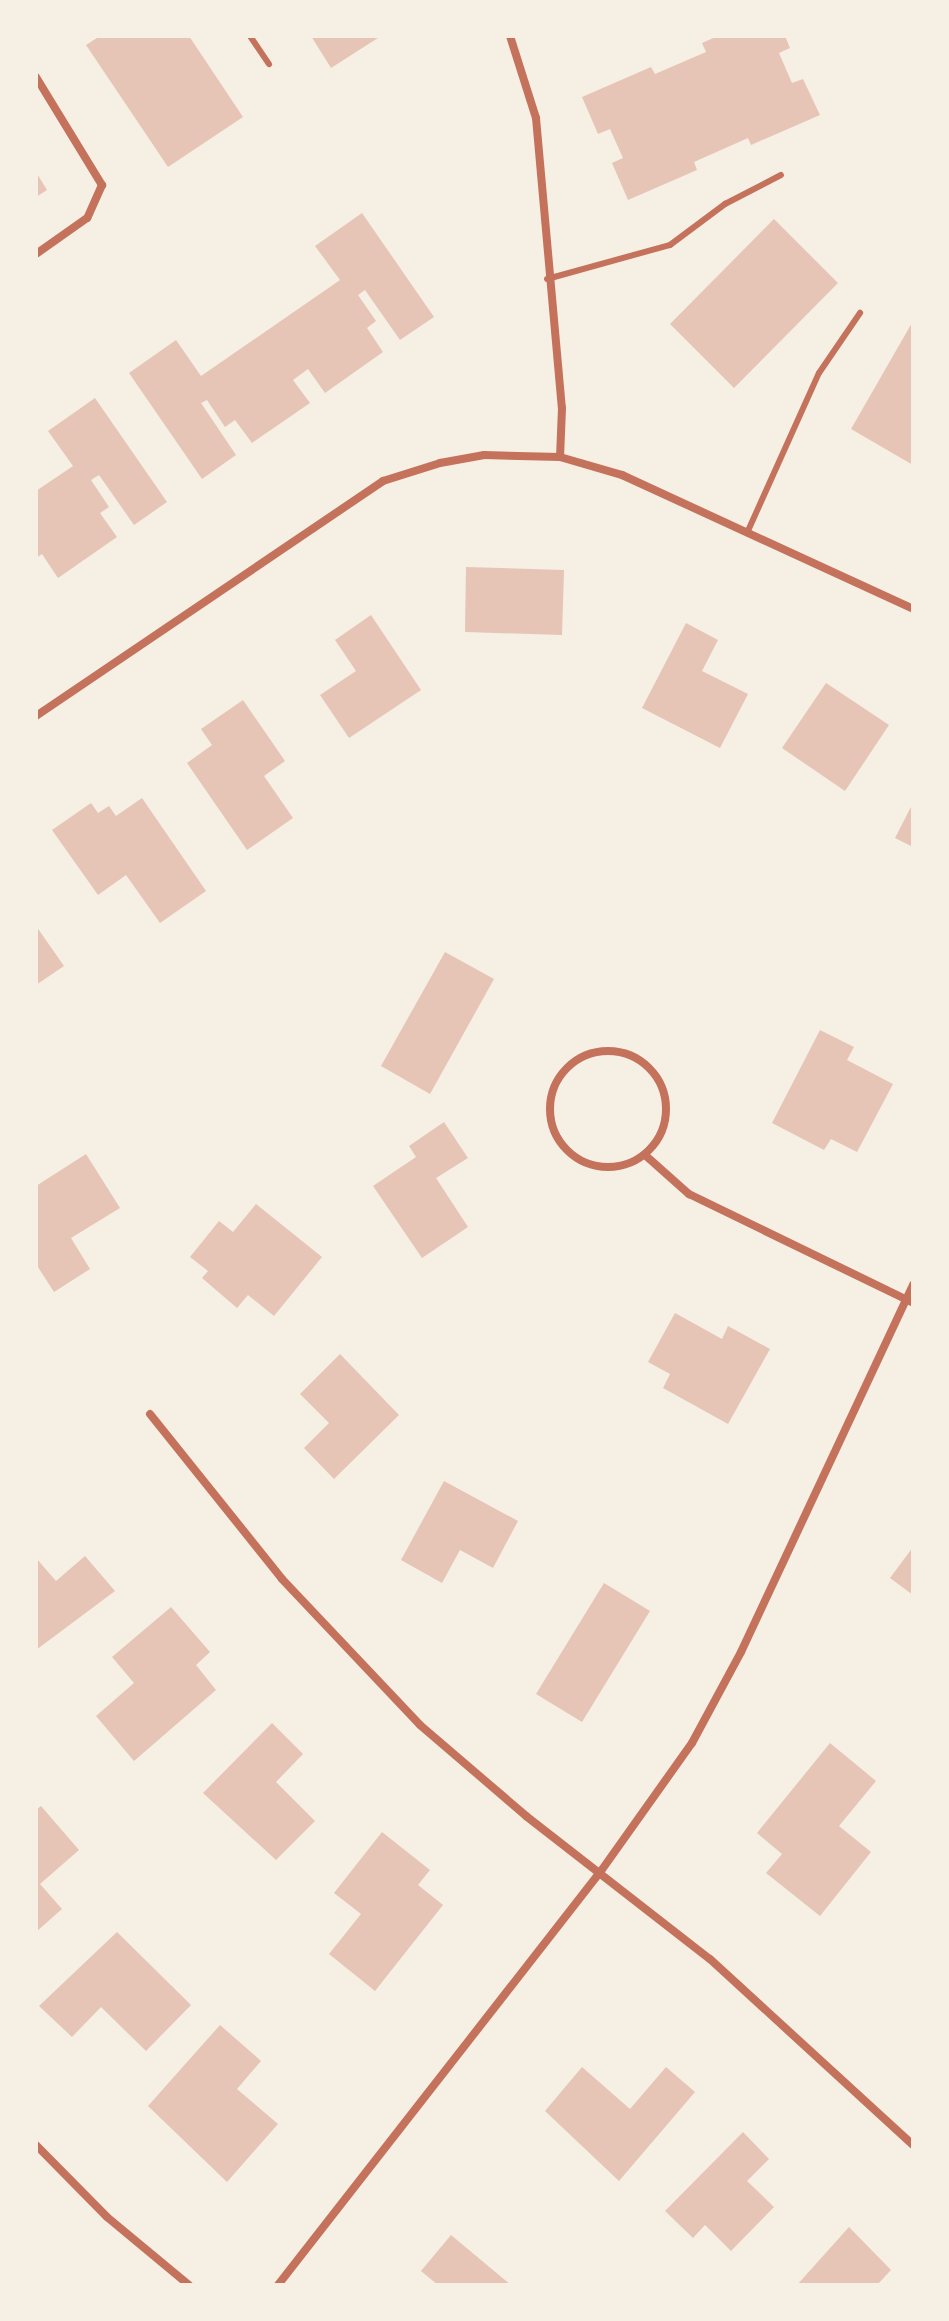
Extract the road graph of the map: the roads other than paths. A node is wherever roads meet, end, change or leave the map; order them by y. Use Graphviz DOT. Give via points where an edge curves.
graph roads {
  1 [pos="250,36"];
  2 [pos="510,36"];
  3 [pos="269,64"];
  4 [pos="36,77"];
  5 [pos="781,175"];
  6 [pos="36,254"];
  7 [pos="547,279"];
  8 [pos="860,313"];
  9 [pos="560,457"];
  10 [pos="747,533"];
  11 [pos="913,609"];
  12 [pos="36,716"];
  13 [pos="645,1155"];
  14 [pos="913,1284"];
  15 [pos="910,1301"];
  16 [pos="150,1414"];
  17 [pos="601,1871"];
  18 [pos="36,2145"];
  19 [pos="913,2145"];
  20 [pos="189,2285"];
  21 [pos="278,2285"];
  1 -- 3 [label="lane"];
  2 -- 7 [label="street" via="536,118"];
  4 -- 6 [label="street" via="102,185 87,218"];
  5 -- 7 [label="lane" via="725,204 670,245"];
  7 -- 9 [label="street" via="562,408"];
  8 -- 10 [label="lane" via="819,373"];
  9 -- 10 [label="street" via="622,475"];
  9 -- 12 [label="street" via="484,455 383,481"];
  10 -- 11 [label="street"];
  13 -- 13 [label="street" via="660,1138 667,1116 665,1093 655,1073 616,1050 592,1052 572,1062 557,1080 550,1101 552,1125 562,1145 579,1160 601,1167 624,1166"];
  13 -- 15 [label="street" via="689,1194"];
  14 -- 15 [label="street"];
  15 -- 17 [label="street" via="692,1743"];
  16 -- 17 [label="street" via="282,1579 379,1683 526,1816"];
  17 -- 19 [label="street" via="781,2021"];
  17 -- 21 [label="street"];
  18 -- 20 [label="street" via="107,2217"];
}
